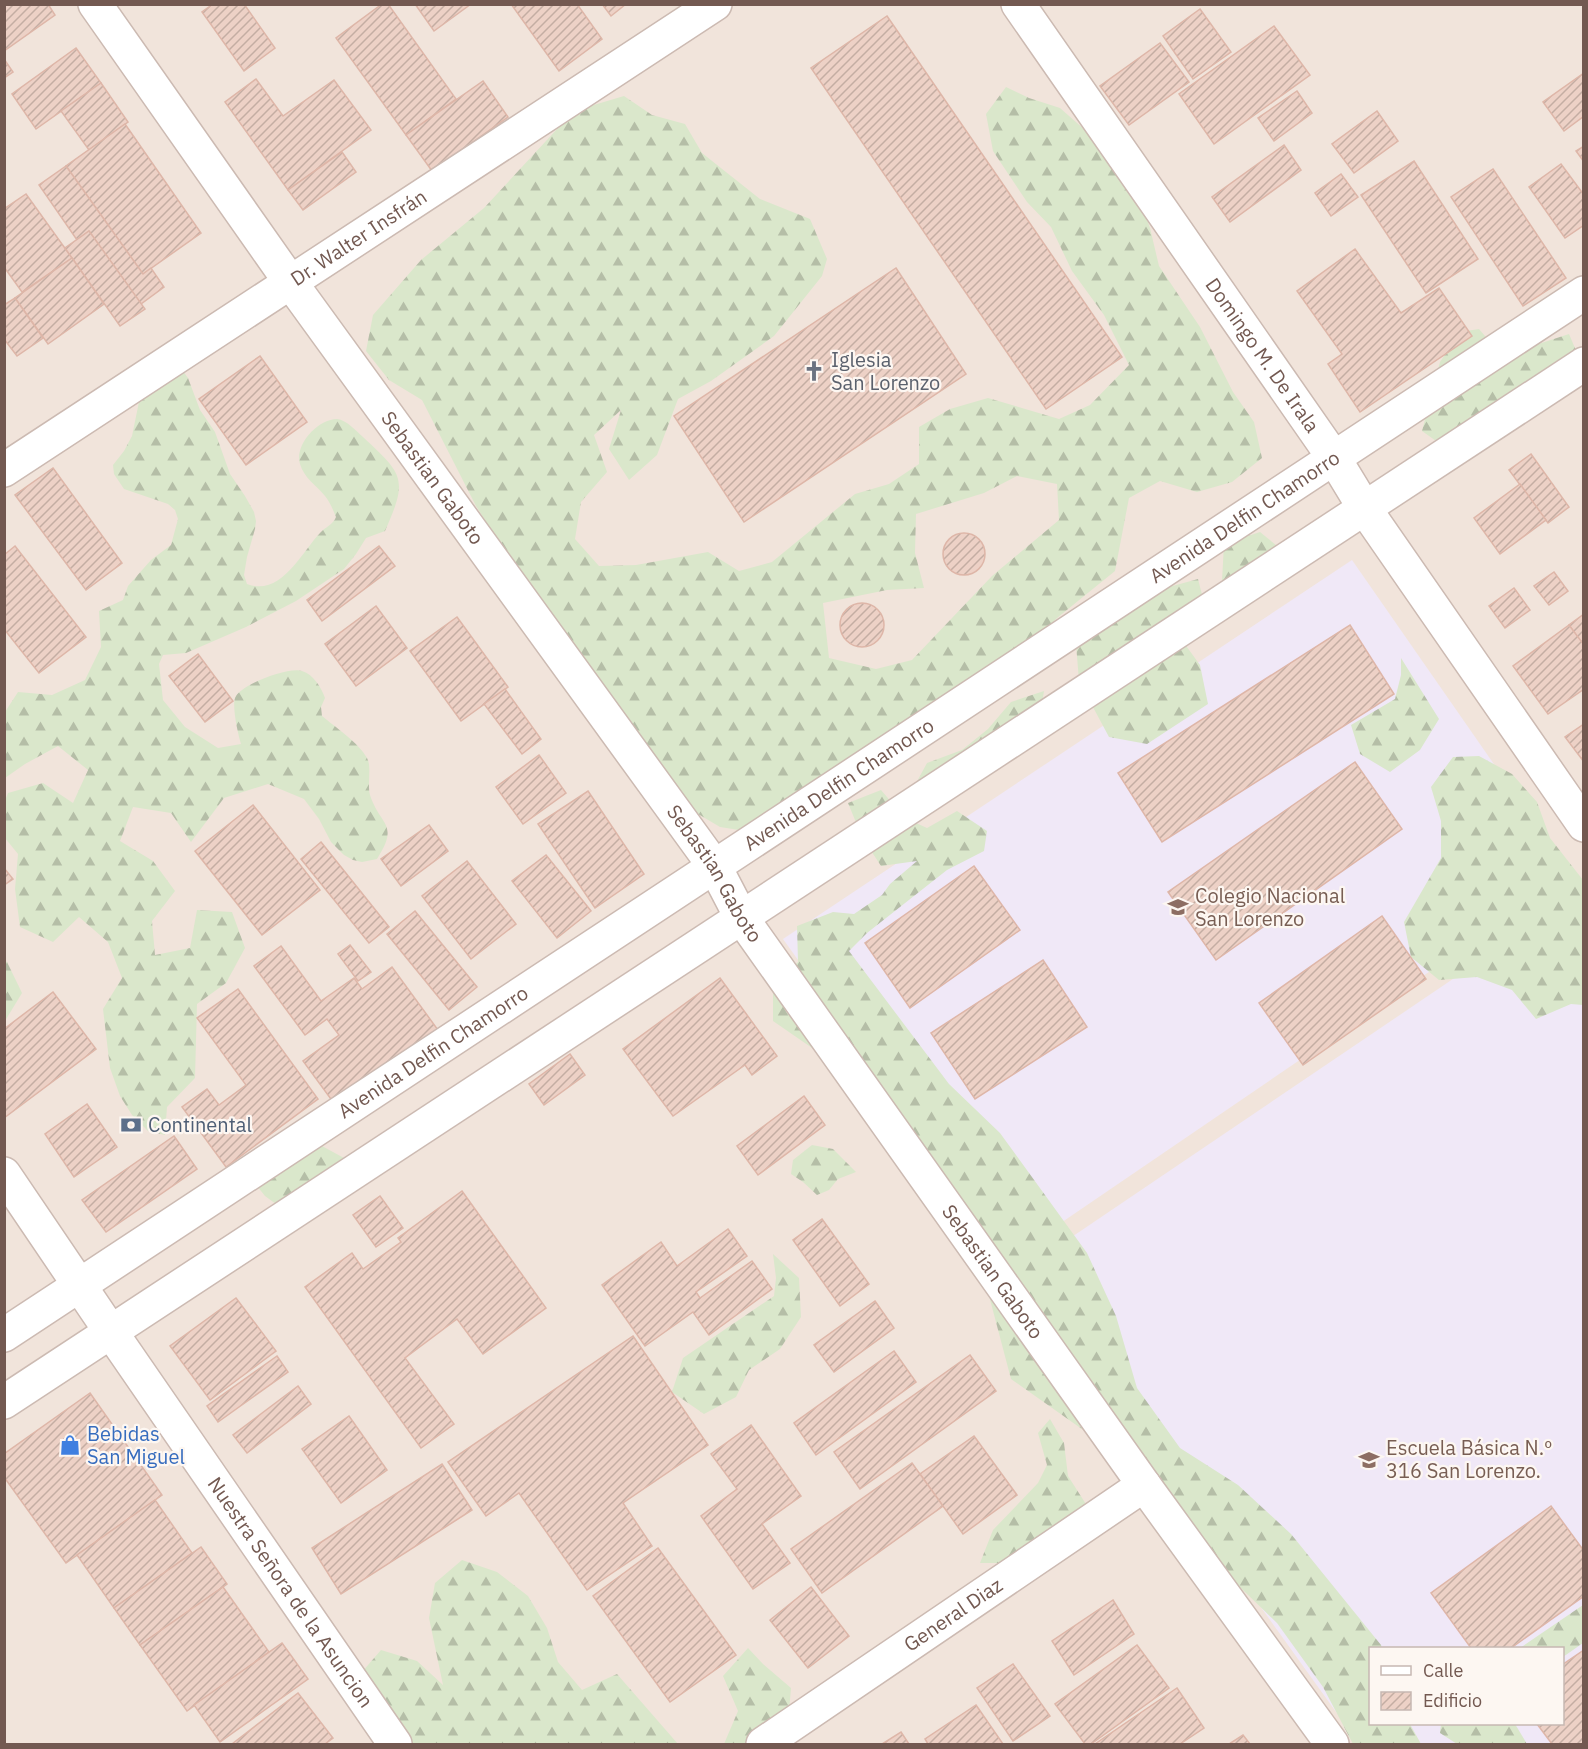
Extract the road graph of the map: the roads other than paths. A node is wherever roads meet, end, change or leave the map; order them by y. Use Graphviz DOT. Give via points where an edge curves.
graph roads {
  1 [pos="95,4"];
  2 [pos="715,4"];
  3 [pos="1018,4"];
  4 [pos="291,283"];
  5 [pos="1584,293"];
  6 [pos="1584,364"];
  7 [pos="1334,458"];
  8 [pos="4,470"];
  9 [pos="1365,509"];
  10 [pos="1584,825"];
  11 [pos="715,867"];
  12 [pos="741,917"];
  13 [pos="4,1174"];
  14 [pos="81,1285"];
  15 [pos="111,1332"];
  16 [pos="4,1335"];
  17 [pos="4,1402"];
  18 [pos="1144,1485"];
  19 [pos="395,1744"];
  20 [pos="763,1744"];
  21 [pos="1332,1744"];
  1 -- 4 [label="street, Sebastian Gaboto"];
  2 -- 4 [label="street, Dr. Walter Insfrán"];
  3 -- 7 [label="street, Domingo M. De Irala"];
  4 -- 8 [label="street, Dr. Walter Insfrán"];
  4 -- 11 [label="street, Sebastian Gaboto"];
  5 -- 7 [label="street, Avenida Delfin Chamorro"];
  6 -- 9 [label="street"];
  7 -- 9 [label="street, Domingo M. De Irala"];
  7 -- 11 [label="street, Avenida Delfin Chamorro"];
  9 -- 10 [label="street, Domingo M. De Irala"];
  9 -- 12 [label="street"];
  11 -- 12 [label="street, Sebastian Gaboto"];
  11 -- 14 [label="street, Avenida Delfin Chamorro"];
  12 -- 15 [label="street"];
  12 -- 18 [label="street, Sebastian Gaboto"];
  13 -- 14 [label="street, Nuestra Señora de la Asuncion"];
  14 -- 15 [label="street, Nuestra Señora de la Asuncion"];
  14 -- 16 [label="street, Avenida Delfin Chamorro"];
  15 -- 17 [label="street"];
  15 -- 19 [label="street, Nuestra Señora de la Asuncion"];
  18 -- 20 [label="street, General Diaz"];
  18 -- 21 [label="street, Sebastian Gaboto"];
}
